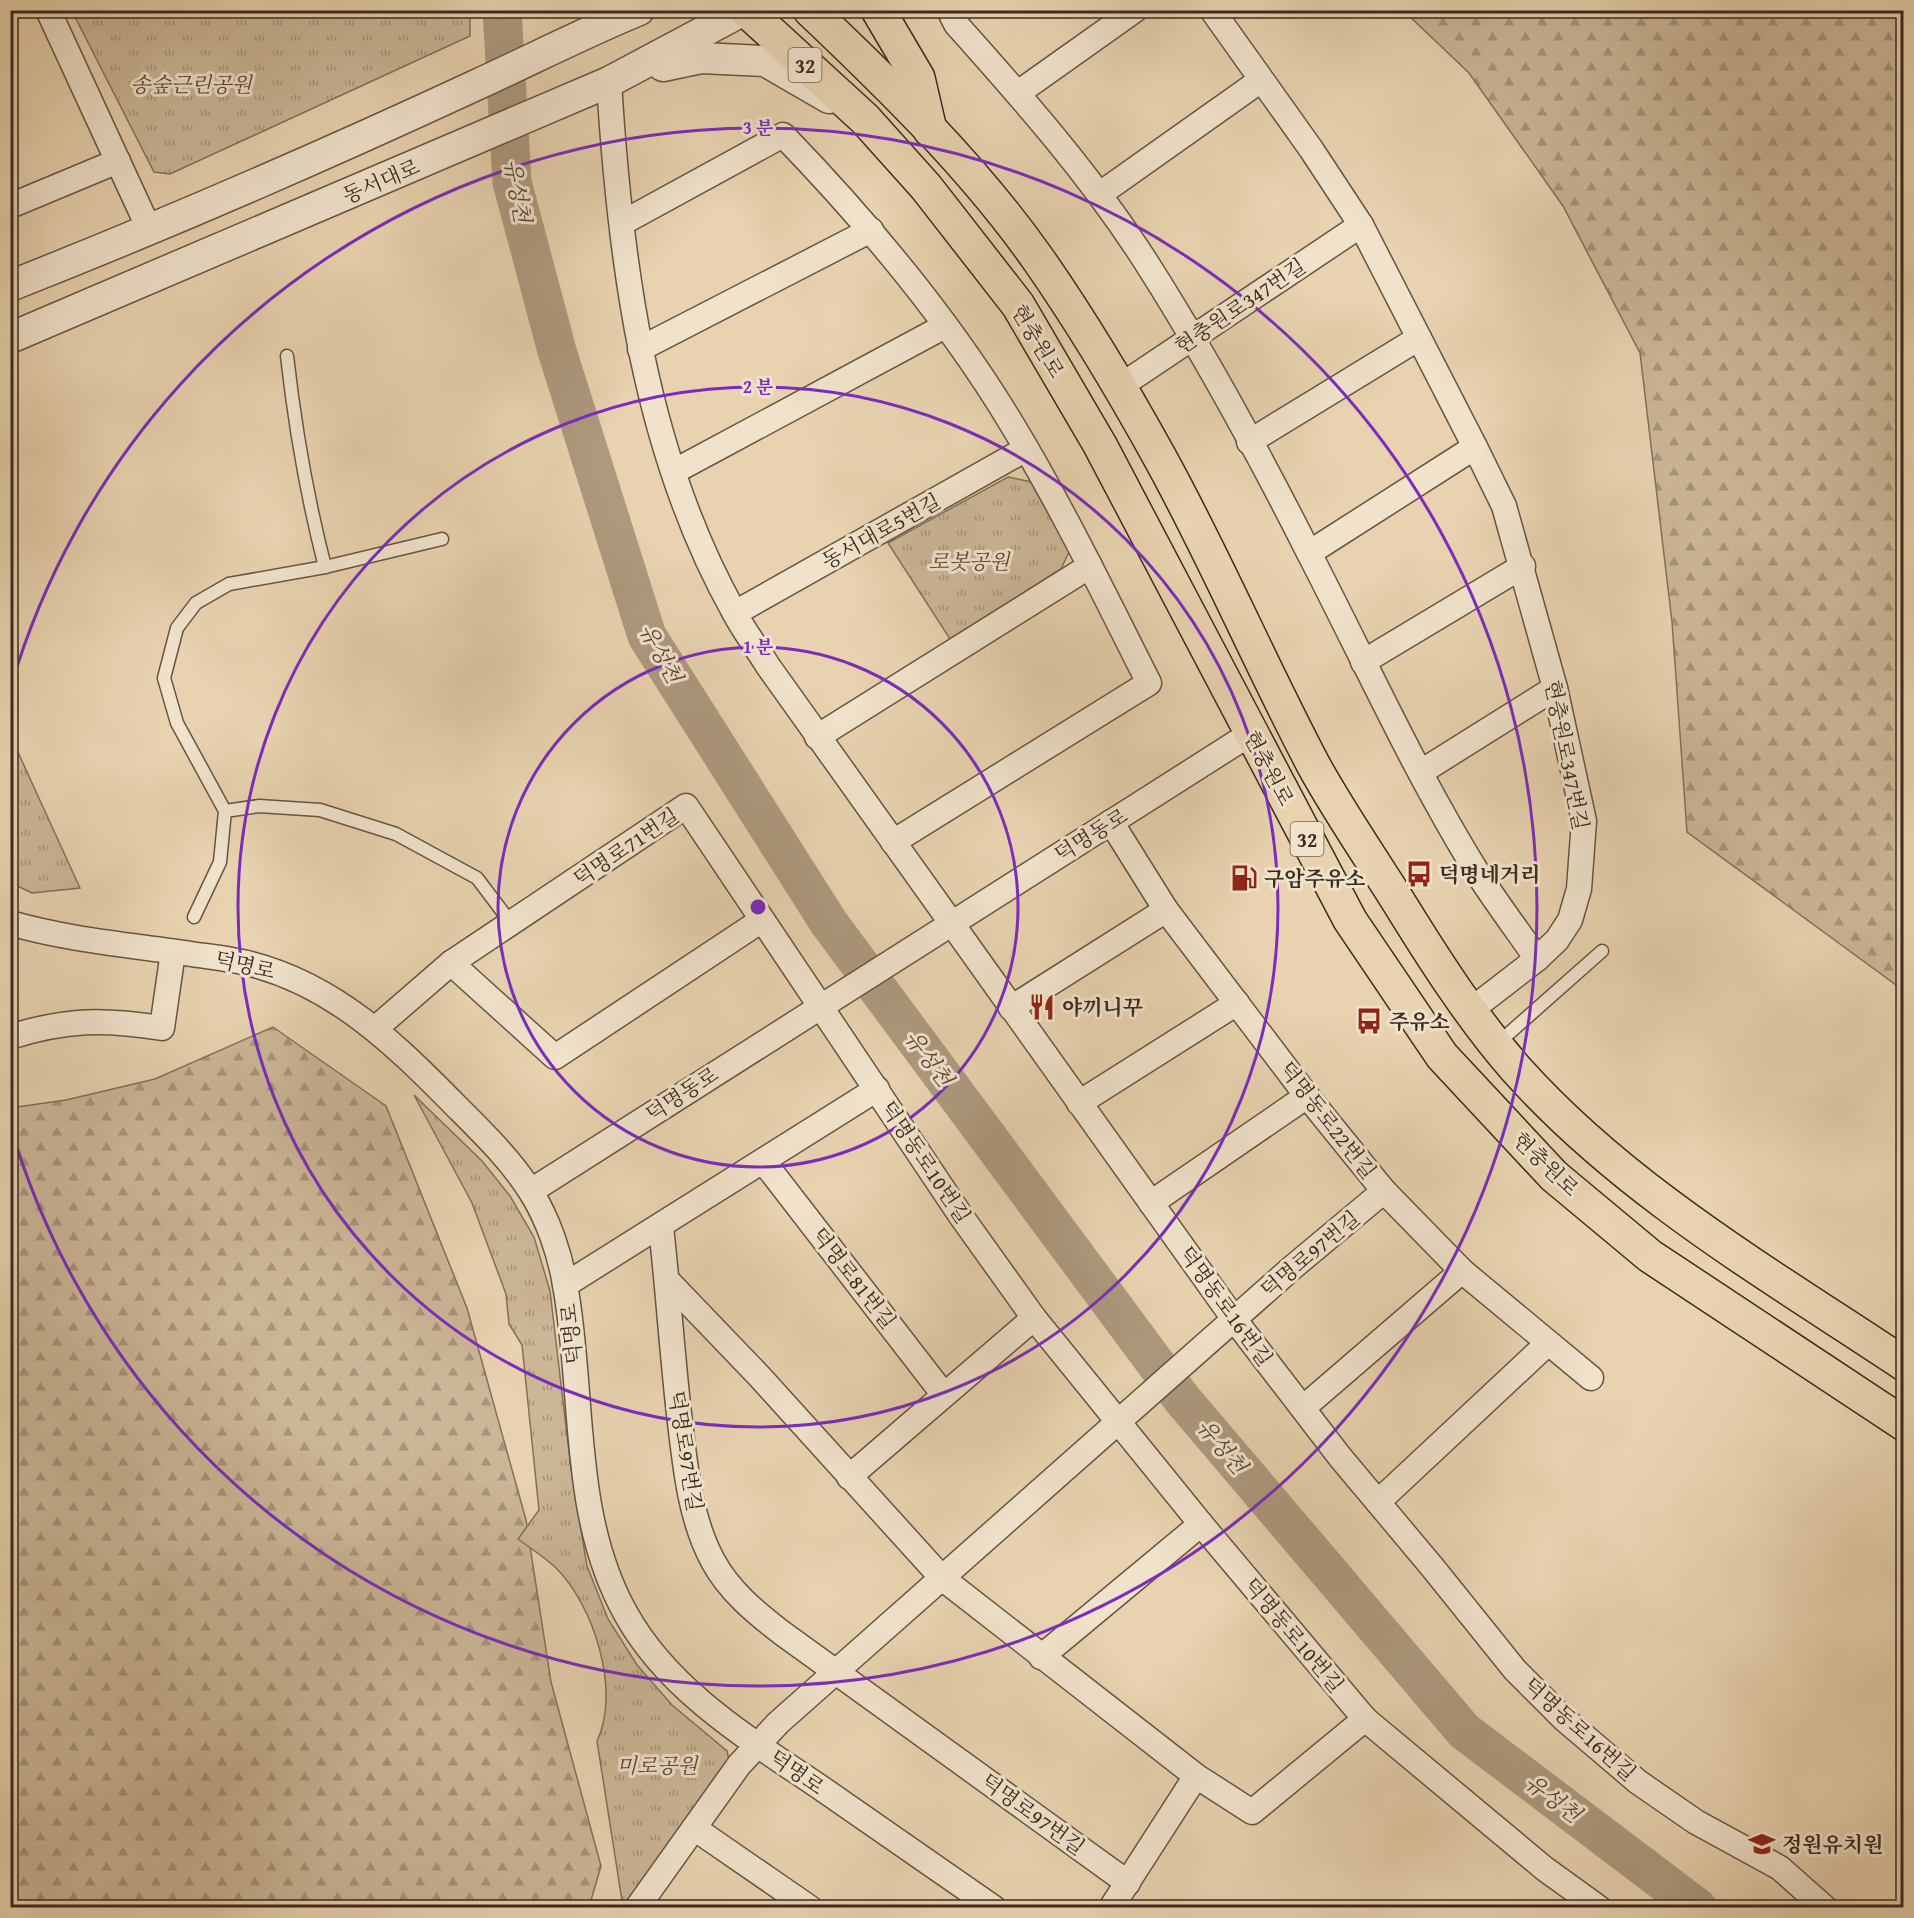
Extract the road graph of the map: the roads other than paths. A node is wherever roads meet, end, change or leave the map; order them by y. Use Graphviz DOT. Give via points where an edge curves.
graph roads {
  1 [pos="48,10"];
  2 [pos="639,10"];
  3 [pos="745,10"];
  4 [pos="810,10"];
  5 [pos="878,10"];
  6 [pos="949,10"];
  7 [pos="1135,10"];
  8 [pos="1212,10"];
  9 [pos="594,21"];
  10 [pos="1261,80"];
  11 [pos="599,86"];
  12 [pos="1018,93"];
  13 [pos="865,119"];
  14 [pos="931,132"];
  15 [pos="118,161"];
  16 [pos="1100,194"];
  17 [pos="10,206"];
  18 [pos="622,223"];
  19 [pos="1361,225"];
  20 [pos="871,230"];
  21 [pos="150,231"];
  22 [pos="10,286"];
  23 [pos="945,326"];
  24 [pos="10,338"];
  25 [pos="1192,338"];
  26 [pos="1419,338"];
  27 [pos="640,349"];
  28 [pos="287,356"];
  29 [pos="1119,387"];
  30 [pos="1250,442"];
  31 [pos="1475,447"];
  32 [pos="1026,449"];
  33 [pos="675,471"];
  34 [pos="442,539"];
  35 [pos="1309,552"];
  36 [pos="1090,566"];
  37 [pos="1523,566"];
  38 [pos="325,567"];
  39 [pos="735,613"];
  40 [pos="1363,662"];
  41 [pos="1556,688"];
  42 [pos="1250,734"];
  43 [pos="818,737"];
  44 [pos="1420,772"];
  45 [pos="225,811"];
  46 [pos="1111,822"];
  47 [pos="893,842"];
  48 [pos="1166,910"];
  49 [pos="194,917"];
  50 [pos="762,920"];
  51 [pos="10,923"];
  52 [pos="511,923"];
  53 [pos="941,929"];
  54 [pos="50,934"];
  55 [pos="10,938"];
  56 [pos="1602,951"];
  57 [pos="173,952"];
  58 [pos="1537,959"];
  59 [pos="452,963"];
  60 [pos="826,1002"];
  61 [pos="1237,1003"];
  62 [pos="1011,1008"];
  63 [pos="1471,1010"];
  64 [pos="376,1028"];
  65 [pos="10,1037"];
  66 [pos="1497,1044"];
  67 [pos="877,1089"];
  68 [pos="1307,1096"];
  69 [pos="1079,1103"];
  70 [pos="763,1161"];
  71 [pos="531,1191"];
  72 [pos="1384,1191"];
  73 [pos="1151,1203"];
  74 [pos="661,1227"];
  75 [pos="1462,1271"];
  76 [pos="666,1280"];
  77 [pos="565,1285"];
  78 [pos="1034,1318"];
  79 [pos="1234,1319"];
  80 [pos="1547,1344"];
  81 [pos="1904,1364"];
  82 [pos="1591,1377"];
  83 [pos="944,1395"];
  84 [pos="1303,1408"];
  85 [pos="1124,1417"];
  86 [pos="1904,1424"];
  87 [pos="849,1477"];
  88 [pos="1378,1502"];
  89 [pos="1201,1524"];
  90 [pos="942,1578"];
  91 [pos="1041,1657"];
  92 [pos="835,1671"];
  93 [pos="1365,1719"];
  94 [pos="757,1744"];
  95 [pos="1196,1776"];
  96 [pos="694,1828"];
  97 [pos="1128,1883"];
  98 [pos="637,1908"];
  99 [pos="810,1908"];
  100 [pos="994,1908"];
  101 [pos="1111,1908"];
  102 [pos="1599,1908"];
  103 [pos="1825,1908"];
  1 -- 15 [label="street"];
  2 -- 9 [label="street"];
  3 -- 11 [label="street, 동서대로"];
  3 -- 13 [label="main road, 현충원로 / 32"];
  4 -- 14 [label="main road, 현충원로"];
  5 -- 14 [label="main road" via="918,78"];
  6 -- 12 [label="street" via="956,24"];
  7 -- 12 [label="street"];
  8 -- 10 [label="street, 현충원로347번길"];
  9 -- 21 [label="street" via="475,86"];
  10 -- 16 [label="street"];
  10 -- 19 [label="street, 현충원로347번길"];
  11 -- 13 [label="street" via="701,58 765,61"];
  11 -- 18 [label="street"];
  11 -- 24 [label="street, 동서대로"];
  12 -- 16 [label="street"];
  13 -- 42 [label="main road, 현충원로 / 32" via="926,187 1018,305 1100,445"];
  14 -- 29 [label="main road, 현충원로" via="1037,259"];
  15 -- 17 [label="street"];
  15 -- 21 [label="street"];
  16 -- 25 [label="street"];
  18 -- 20 [label="street" via="783,135"];
  18 -- 27 [label="street"];
  19 -- 25 [label="street, 현충원로347번길"];
  19 -- 26 [label="street, 현충원로347번길"];
  20 -- 23 [label="street"];
  20 -- 27 [label="street"];
  21 -- 22 [label="street"];
  23 -- 32 [label="street"];
  23 -- 33 [label="street"];
  25 -- 29 [label="street, 현충원로347번길"];
  25 -- 30 [label="street"];
  26 -- 30 [label="street"];
  26 -- 31 [label="street, 현충원로347번길"];
  27 -- 33 [label="street"];
  28 -- 38 [label="lane" via="296,430"];
  29 -- 63 [label="main road, 현충원로 / 32" via="1161,460 1316,769"];
  30 -- 35 [label="street"];
  31 -- 35 [label="street"];
  31 -- 37 [label="street, 현충원로347번길" via="1504,506"];
  32 -- 36 [label="street"];
  32 -- 39 [label="street, 동서대로5번길"];
  33 -- 39 [label="street" via="698,536"];
  34 -- 38 [label="lane"];
  35 -- 40 [label="street"];
  36 -- 43 [label="street"];
  36 -- 47 [label="street" via="1149,683"];
  37 -- 40 [label="street"];
  37 -- 41 [label="street, 현충원로347번길"];
  38 -- 45 [label="lane" via="229,584 196,603 177,628 164,678 177,723"];
  39 -- 43 [label="street"];
  40 -- 44 [label="street"];
  41 -- 44 [label="street"];
  41 -- 58 [label="street, 현충원로347번길" via="1584,821 1583,855 1570,920"];
  42 -- 46 [label="street, 덕명동로"];
  42 -- 86 [label="main road, 현충원로 / 32" via="1350,920 1442,1056 1546,1167 1650,1256"];
  43 -- 47 [label="street"];
  44 -- 58 [label="street" via="1480,877"];
  45 -- 49 [label="lane" via="220,862"];
  45 -- 52 [label="lane" via="259,806 320,810 396,834 477,878"];
  46 -- 48 [label="street, 덕명동로22번길"];
  46 -- 53 [label="street, 덕명동로"];
  47 -- 53 [label="street"];
  48 -- 61 [label="street, 덕명동로22번길"];
  48 -- 62 [label="street"];
  50 -- 52 [label="street, 덕명로71번길" via="686,806"];
  50 -- 59 [label="street" via="555,1057"];
  50 -- 60 [label="street, 덕명로71번길"];
  51 -- 54 [label="street, 덕명로"];
  52 -- 59 [label="street, 덕명로71번길"];
  53 -- 60 [label="street, 덕명동로"];
  53 -- 62 [label="street, 덕명동로16번길"];
  54 -- 55 [label="street"];
  54 -- 57 [label="street, 덕명로"];
  56 -- 66 [label="lane"];
  57 -- 64 [label="street, 덕명로" via="248,963 292,976"];
  57 -- 65 [label="street" via="162,1028 75,1021"];
  58 -- 63 [label="street, 현충원로347번길"];
  59 -- 64 [label="street, 덕명로71번길"];
  60 -- 67 [label="street, 덕명동로10번길"];
  60 -- 71 [label="street, 덕명동로"];
  61 -- 68 [label="street, 덕명동로22번길"];
  61 -- 69 [label="street"];
  62 -- 69 [label="street, 덕명동로16번길"];
  63 -- 66 [label="main road, 현충원로 / 32"];
  64 -- 71 [label="street, 덕명로" via="486,1137"];
  66 -- 81 [label="main road, 현충원로 / 32" via="1571,1125 1659,1199"];
  67 -- 70 [label="street"];
  67 -- 78 [label="street, 덕명동로10번길"];
  68 -- 72 [label="street, 덕명동로22번길"];
  68 -- 73 [label="street"];
  69 -- 73 [label="street, 덕명동로16번길"];
  70 -- 74 [label="street"];
  70 -- 83 [label="street, 덕명로81번길"];
  71 -- 77 [label="street, 덕명로" via="546,1223"];
  72 -- 75 [label="street, 덕명동로22번길"];
  72 -- 79 [label="street, 덕명로97번길"];
  73 -- 79 [label="street, 덕명동로16번길"];
  74 -- 76 [label="street, 덕명로97번길"];
  74 -- 77 [label="street"];
  75 -- 80 [label="street, 덕명동로22번길"];
  75 -- 84 [label="street"];
  76 -- 87 [label="street"];
  76 -- 92 [label="street, 덕명로97번길" via="685,1463 693,1508 713,1561 750,1607"];
  77 -- 94 [label="street, 덕명로" via="590,1510 606,1570 626,1615 659,1660 690,1694"];
  78 -- 83 [label="street"];
  78 -- 85 [label="street, 덕명동로10번길"];
  79 -- 84 [label="street, 덕명동로16번길"];
  79 -- 85 [label="street, 덕명로97번길"];
  80 -- 82 [label="street, 덕명동로22번길"];
  80 -- 88 [label="street"];
  83 -- 87 [label="street"];
  84 -- 88 [label="street, 덕명동로16번길"];
  85 -- 89 [label="street, 덕명동로10번길"];
  85 -- 90 [label="street"];
  87 -- 90 [label="street"];
  88 -- 103 [label="street, 덕명동로16번길" via="1515,1670 1564,1719 1638,1782 1696,1822 1780,1868"];
  89 -- 91 [label="street"];
  89 -- 93 [label="street, 덕명동로10번길"];
  90 -- 91 [label="street"];
  90 -- 92 [label="street"];
  91 -- 95 [label="street"];
  92 -- 94 [label="street"];
  92 -- 97 [label="street, 덕명로97번길"];
  93 -- 95 [label="street" via="1252,1812"];
  93 -- 102 [label="street, 덕명동로10번길" via="1545,1869"];
  94 -- 96 [label="street"];
  94 -- 100 [label="street, 덕명로"];
  95 -- 97 [label="street"];
  96 -- 98 [label="street"];
  96 -- 99 [label="street"];
  97 -- 101 [label="street"];
}
